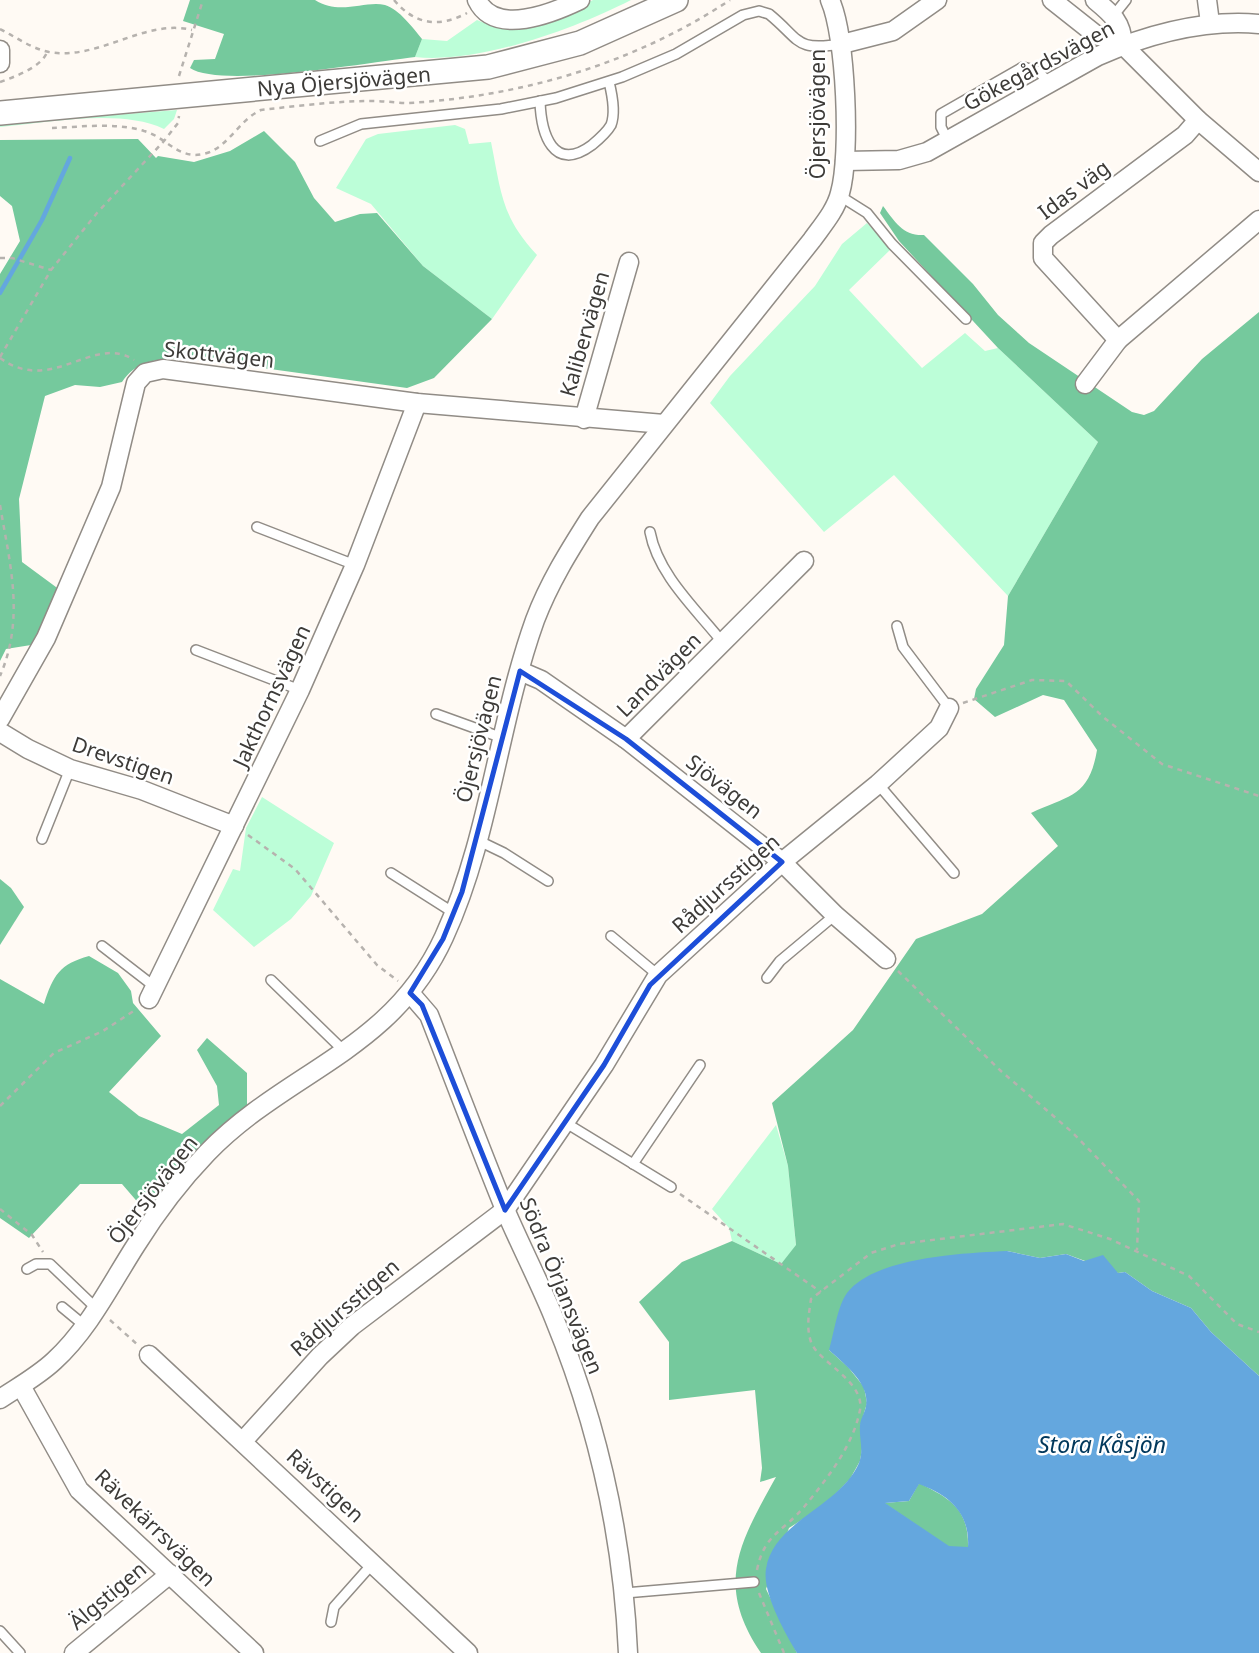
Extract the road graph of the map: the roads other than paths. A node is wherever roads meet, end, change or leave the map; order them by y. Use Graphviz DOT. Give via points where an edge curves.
graph roads {
  1 [pos="580,0"];
  2 [pos="676,0"];
  3 [pos="830,0"];
  4 [pos="1052,0"];
  5 [pos="1095,0"];
  6 [pos="1126,0"];
  7 [pos="1207,0"];
  8 [pos="478,3"];
  9 [pos="928,3"];
  10 [pos="1114,15"];
  11 [pos="1210,23"];
  12 [pos="1259,24"];
  13 [pos="842,44"];
  14 [pos="1123,45"];
  15 [pos="0,50"];
  16 [pos="0,63"];
  17 [pos="609,82"];
  18 [pos="1049,83"];
  19 [pos="540,101"];
  20 [pos="0,113"];
  21 [pos="1198,120"];
  22 [pos="320,141"];
  23 [pos="948,141"];
  24 [pos="845,161"];
  25 [pos="1259,172"];
  26 [pos="840,196"];
  27 [pos="1259,220"];
  28 [pos="629,262"];
  29 [pos="967,319"];
  30 [pos="1118,340"];
  31 [pos="1085,384"];
  32 [pos="417,402"];
  33 [pos="584,419"];
  34 [pos="664,424"];
  35 [pos="257,527"];
  36 [pos="650,532"];
  37 [pos="804,561"];
  38 [pos="355,565"];
  39 [pos="897,626"];
  40 [pos="723,643"];
  41 [pos="196,650"];
  42 [pos="520,671"];
  43 [pos="300,690"];
  44 [pos="949,708"];
  45 [pos="436,714"];
  46 [pos="0,719"];
  47 [pos="0,732"];
  48 [pos="503,736"];
  49 [pos="626,739"];
  50 [pos="70,769"];
  51 [pos="878,784"];
  52 [pos="234,826"];
  53 [pos="42,839"];
  54 [pos="477,841"];
  55 [pos="782,862"];
  56 [pos="391,873"];
  57 [pos="954,873"];
  58 [pos="548,881"];
  59 [pos="454,913"];
  60 [pos="835,915"];
  61 [pos="611,936"];
  62 [pos="102,946"];
  63 [pos="886,958"];
  64 [pos="658,975"];
  65 [pos="767,978"];
  66 [pos="271,981"];
  67 [pos="152,993"];
  68 [pos="410,993"];
  69 [pos="344,1051"];
  70 [pos="699,1065"];
  71 [pos="566,1123"];
  72 [pos="633,1164"];
  73 [pos="670,1187"];
  74 [pos="505,1210"];
  75 [pos="27,1269"];
  76 [pos="62,1307"];
  77 [pos="97,1309"];
  78 [pos="85,1326"];
  79 [pos="149,1355"];
  80 [pos="20,1386"];
  81 [pos="0,1399"];
  82 [pos="243,1441"];
  83 [pos="374,1562"];
  84 [pos="170,1574"];
  85 [pos="754,1582"];
  86 [pos="625,1593"];
  87 [pos="331,1622"];
  88 [pos="0,1631"];
  89 [pos="20,1653"];
  90 [pos="74,1653"];
  91 [pos="254,1653"];
  92 [pos="468,1653"];
  93 [pos="628,1653"];
  1 -- 8 [label="street" via="523,19 488,13"];
  2 -- 20 [label="street, Nya Öjersjövägen" via="580,43 488,67"];
  3 -- 13 [label="street, Öjersjövägen"];
  4 -- 14 [label="street" via="1095,34"];
  5 -- 10 [label="street"];
  6 -- 10 [label="lane"];
  7 -- 11 [label="street"];
  9 -- 13 [label="street" via="893,31"];
  10 -- 14 [label="street" via="1122,29"];
  11 -- 12 [label="street, Gökegårdsvägen"];
  11 -- 14 [label="street, Gökegårdsvägen"];
  13 -- 17 [label="lane" via="804,46 769,14 750,12 676,54"];
  13 -- 24 [label="street, Öjersjövägen"];
  14 -- 18 [label="street, Gökegårdsvägen"];
  14 -- 21 [label="street"];
  15 -- 16 [label="street"];
  17 -- 19 [label="lane"];
  17 -- 19 [label="lane" via="610,126 575,154 561,154 552,148 541,123"];
  18 -- 23 [label="street, Gökegårdsvägen"];
  18 -- 23 [label="lane" via="1038,71 1023,67 959,101 941,114"];
  19 -- 22 [label="lane" via="475,113 362,124"];
  21 -- 25 [label="street"];
  21 -- 30 [label="street, Idas väg" via="1185,135 1042,243 1043,258"];
  23 -- 24 [label="street, Gökegårdsvägen" via="899,160"];
  24 -- 26 [label="street, Öjersjövägen"];
  26 -- 29 [label="lane" via="867,213"];
  26 -- 34 [label="street, Öjersjövägen" via="812,240"];
  27 -- 30 [label="street"];
  28 -- 33 [label="street, Kalibervägen"];
  30 -- 31 [label="street"];
  32 -- 33 [label="street, Skottvägen"];
  32 -- 38 [label="street, Jakthornsvägen"];
  32 -- 46 [label="street, Skottvägen" via="163,369 145,373 136,383 111,487 46,638"];
  33 -- 34 [label="street, Skottvägen"];
  34 -- 42 [label="street, Öjersjövägen" via="565,557 535,621"];
  35 -- 38 [label="lane"];
  36 -- 40 [label="lane, Landvägen" via="662,566"];
  37 -- 40 [label="street, Landvägen"];
  38 -- 43 [label="street, Jakthornsvägen"];
  39 -- 44 [label="lane" via="903,647"];
  40 -- 49 [label="street, Landvägen"];
  41 -- 43 [label="lane"];
  42 -- 48 [label="street, Öjersjövägen"];
  42 -- 49 [label="street, Sjövägen" via="541,680"];
  43 -- 52 [label="street, Jakthornsvägen"];
  44 -- 51 [label="street, Rådjursstigen" via="939,728"];
  45 -- 48 [label="lane"];
  47 -- 50 [label="street, Drevstigen"];
  48 -- 54 [label="street, Öjersjövägen"];
  49 -- 55 [label="street, Sjövägen"];
  50 -- 52 [label="street, Drevstigen" via="142,790"];
  50 -- 53 [label="lane"];
  51 -- 55 [label="street, Rådjursstigen"];
  51 -- 57 [label="lane"];
  52 -- 67 [label="street, Jakthornsvägen"];
  54 -- 58 [label="lane"];
  54 -- 59 [label="street, Öjersjövägen"];
  55 -- 60 [label="street, Sjövägen"];
  55 -- 64 [label="street, Rådjursstigen"];
  56 -- 59 [label="lane"];
  59 -- 68 [label="street, Öjersjövägen"];
  60 -- 63 [label="street, Sjövägen"];
  60 -- 65 [label="lane" via="780,961"];
  61 -- 64 [label="lane"];
  62 -- 67 [label="lane"];
  64 -- 71 [label="street, Rådjursstigen"];
  66 -- 69 [label="lane"];
  68 -- 69 [label="street, Öjersjövägen" via="384,1023"];
  68 -- 74 [label="street, Södra Örjansvägen" via="429,1015"];
  69 -- 77 [label="street, Öjersjövägen" via="208,1152 138,1241"];
  70 -- 72 [label="lane"];
  71 -- 72 [label="lane"];
  71 -- 74 [label="street, Rådjursstigen"];
  72 -- 73 [label="lane"];
  74 -- 82 [label="street, Rådjursstigen" via="352,1326"];
  74 -- 86 [label="street, Södra Örjansvägen" via="555,1321 580,1394 603,1469"];
  75 -- 77 [label="lane" via="50,1264"];
  76 -- 78 [label="lane"];
  77 -- 78 [label="street, Öjersjövägen"];
  78 -- 80 [label="street, Öjersjövägen" via="54,1362"];
  79 -- 82 [label="street, Rävstigen"];
  80 -- 81 [label="street, Öjersjövägen"];
  80 -- 84 [label="street, Rävekärrsvägen" via="79,1490"];
  82 -- 83 [label="street, Rävstigen"];
  83 -- 87 [label="lane" via="334,1607"];
  83 -- 92 [label="street, Rävstigen"];
  84 -- 90 [label="street, Älgstigen"];
  84 -- 91 [label="street, Rävekärrsvägen"];
  85 -- 86 [label="lane"];
  86 -- 93 [label="street, Södra Örjansvägen"];
  88 -- 89 [label="lane"];
}
